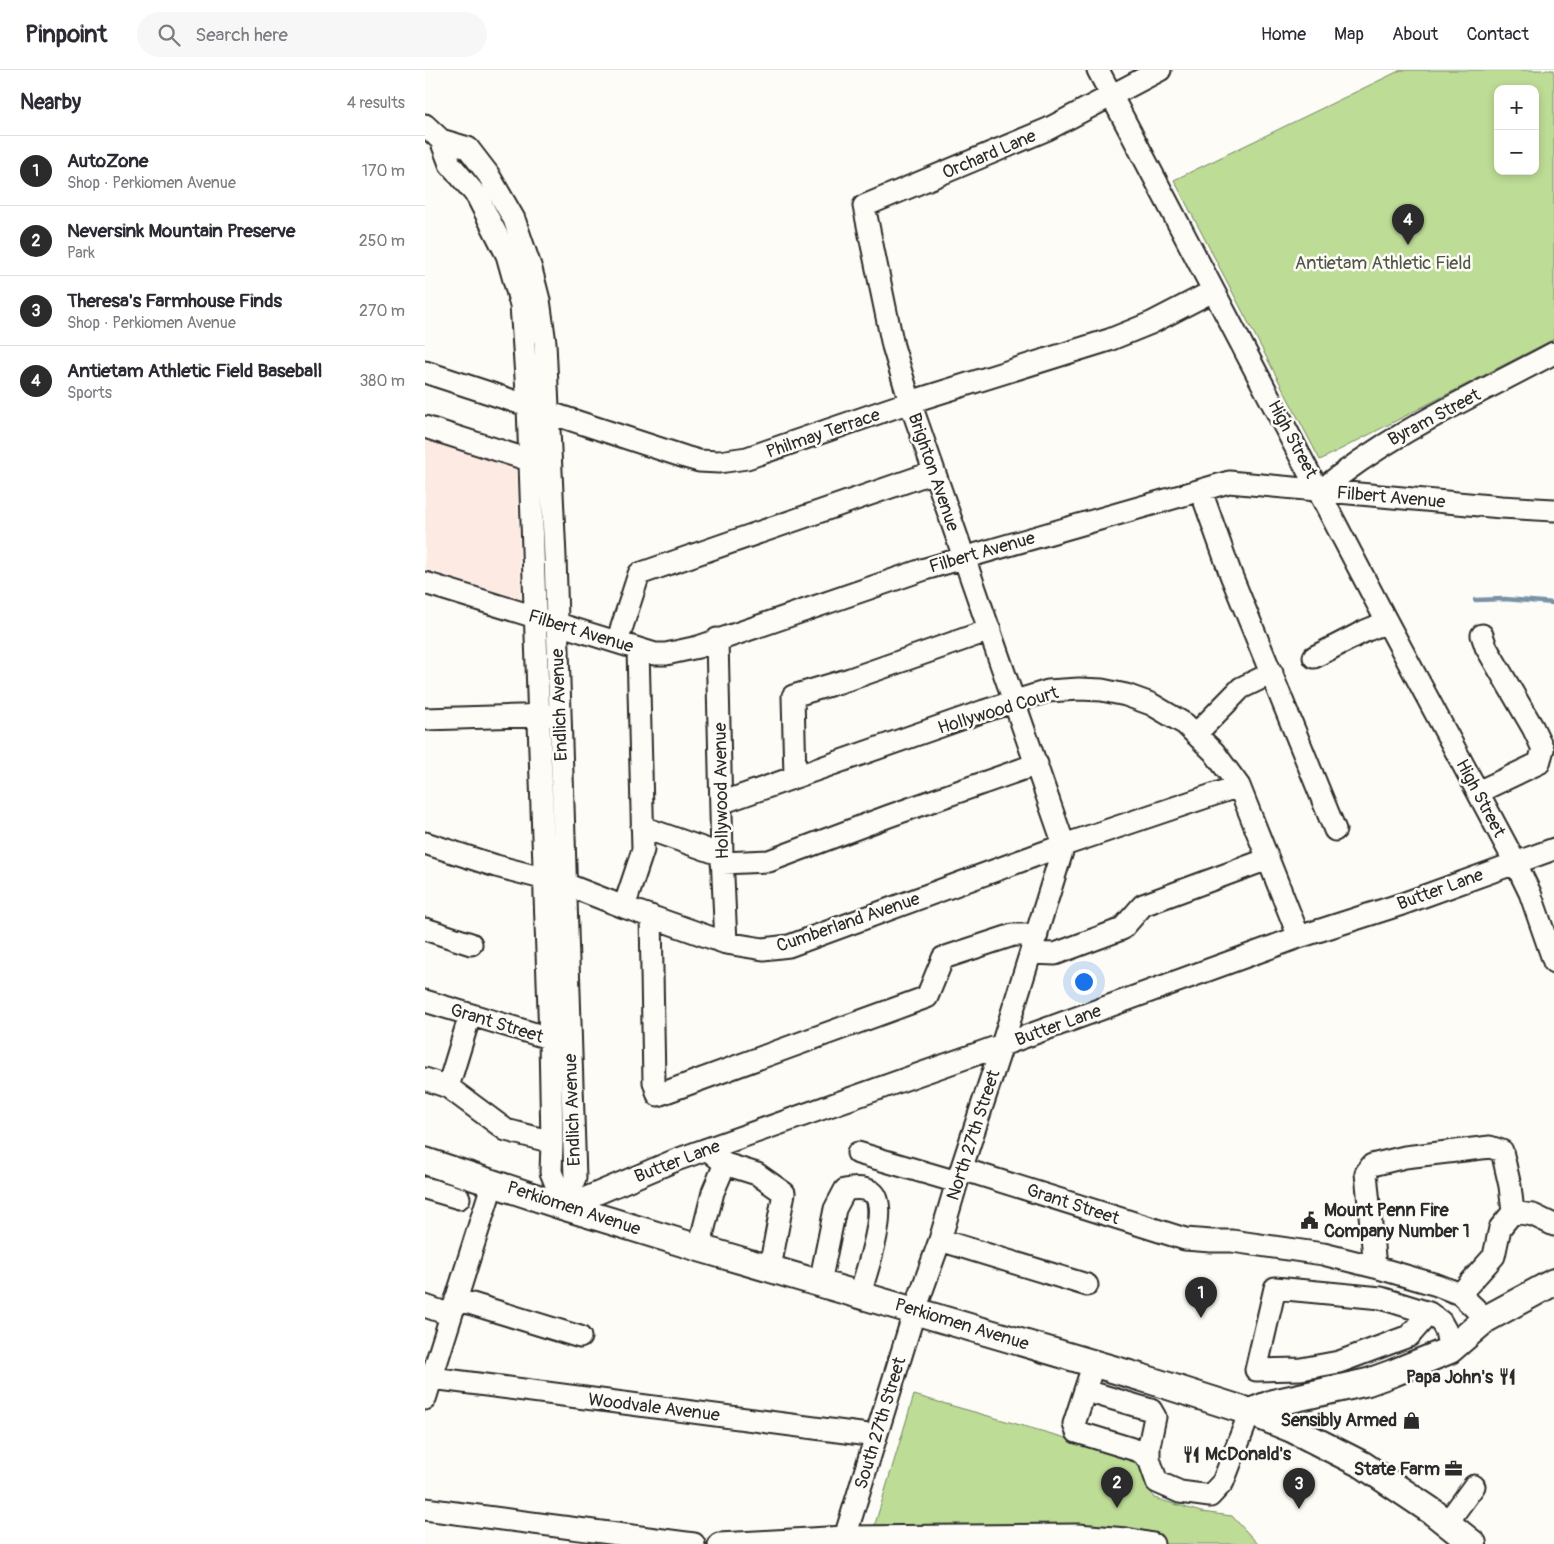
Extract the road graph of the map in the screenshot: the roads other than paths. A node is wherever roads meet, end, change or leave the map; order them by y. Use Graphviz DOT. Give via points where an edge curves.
graph roads {
  1 [pos="1098,70"];
  2 [pos="1160,70"];
  3 [pos="1111,95"];
  4 [pos="425,125"];
  5 [pos="864,206"];
  6 [pos="1213,291"];
  7 [pos="1554,354"];
  8 [pos="425,372"];
  9 [pos="910,402"];
  10 [pos="538,409"];
  11 [pos="425,427"];
  12 [pos="529,460"];
  13 [pos="934,472"];
  14 [pos="1320,490"];
  15 [pos="1201,491"];
  16 [pos="1554,510"];
  17 [pos="965,557"];
  18 [pos="425,583"];
  19 [pos="534,617"];
  20 [pos="1387,622"];
  21 [pos="557,625"];
  22 [pos="991,630"];
  23 [pos="1482,635"];
  24 [pos="717,639"];
  25 [pos="617,642"];
  26 [pos="638,649"];
  27 [pos="1314,657"];
  28 [pos="1272,673"];
  29 [pos="1016,702"];
  30 [pos="559,715"];
  31 [pos="538,716"];
  32 [pos="425,719"];
  33 [pos="1196,734"];
  34 [pos="1037,764"];
  35 [pos="795,777"];
  36 [pos="1239,786"];
  37 [pos="1478,792"];
  38 [pos="721,803"];
  39 [pos="642,828"];
  40 [pos="1335,830"];
  41 [pos="425,843"];
  42 [pos="1064,844"];
  43 [pos="1554,850"];
  44 [pos="722,859"];
  45 [pos="1268,859"];
  46 [pos="1515,862"];
  47 [pos="543,878"];
  48 [pos="565,884"];
  49 [pos="624,907"];
  50 [pos="651,916"];
  51 [pos="425,929"];
  52 [pos="1299,937"];
  53 [pos="726,943"];
  54 [pos="471,944"];
  55 [pos="1035,944"];
  56 [pos="1554,962"];
  57 [pos="425,1001"];
  58 [pos="471,1015"];
  59 [pos="560,1042"];
  60 [pos="1002,1045"];
  61 [pos="425,1079"];
  62 [pos="448,1086"];
  63 [pos="552,1142"];
  64 [pos="707,1149"];
  65 [pos="858,1153"];
  66 [pos="425,1160"];
  67 [pos="725,1164"];
  68 [pos="959,1175"];
  69 [pos="493,1182"];
  70 [pos="425,1188"];
  71 [pos="459,1198"];
  72 [pos="565,1206"];
  73 [pos="1513,1212"];
  74 [pos="1554,1225"];
  75 [pos="940,1240"];
  76 [pos="699,1248"];
  77 [pos="1375,1267"];
  78 [pos="770,1268"];
  79 [pos="1554,1282"];
  80 [pos="820,1283"];
  81 [pos="1087,1285"];
  82 [pos="860,1294"];
  83 [pos="1460,1294"];
  84 [pos="425,1306"];
  85 [pos="454,1307"];
  86 [pos="915,1310"];
  87 [pos="1429,1313"];
  88 [pos="1486,1319"];
  89 [pos="580,1337"];
  90 [pos="1450,1350"];
  91 [pos="1090,1375"];
  92 [pos="432,1378"];
  93 [pos="425,1399"];
  94 [pos="1250,1412"];
  95 [pos="876,1436"];
  96 [pos="1149,1459"];
  97 [pos="1474,1486"];
  98 [pos="425,1508"];
  99 [pos="1447,1523"];
  100 [pos="845,1537"];
  101 [pos="695,1544"];
  102 [pos="719,1544"];
  103 [pos="1153,1544"];
  104 [pos="1473,1544"];
  1 -- 3 [label="street, High Street"];
  2 -- 3 [label="street, Orchard Lane"];
  3 -- 5 [label="street, Orchard Lane" via="1048,129"];
  3 -- 6 [label="street, High Street"];
  4 -- 10 [label="street, Endlich Avenue" via="441,140 450,164 477,196 507,255 521,305"];
  5 -- 9 [label="street, Brighton Avenue" via="893,346"];
  6 -- 9 [label="street, Philmay Terrace" via="1151,323 1109,340"];
  6 -- 14 [label="street, High Street"];
  7 -- 14 [label="street, Byram Street" via="1387,441"];
  8 -- 10 [label="street, Philmay Terrace"];
  9 -- 10 [label="street, Philmay Terrace" via="747,458 719,462 685,457"];
  9 -- 13 [label="street, Brighton Avenue"];
  10 -- 12 [label="street, Endlich Avenue"];
  10 -- 21 [label="street, Endlich Avenue" via="552,488"];
  11 -- 12 [label="street"];
  12 -- 19 [label="street, Endlich Avenue"];
  13 -- 17 [label="street, Brighton Avenue"];
  13 -- 25 [label="street" via="639,574"];
  14 -- 15 [label="street, Filbert Avenue" via="1229,482"];
  14 -- 16 [label="street, Filbert Avenue"];
  14 -- 20 [label="street, High Street"];
  15 -- 17 [label="street, Filbert Avenue"];
  15 -- 28 [label="street" via="1231,575"];
  17 -- 22 [label="street, Brighton Avenue"];
  17 -- 24 [label="street, Filbert Avenue"];
  18 -- 19 [label="street, Filbert Avenue"];
  19 -- 21 [label="street, Filbert Avenue"];
  19 -- 31 [label="street, Endlich Avenue"];
  20 -- 27 [label="street"];
  20 -- 37 [label="street, High Street"];
  21 -- 25 [label="street, Filbert Avenue"];
  21 -- 30 [label="street, Endlich Avenue"];
  22 -- 29 [label="street, Brighton Avenue"];
  22 -- 35 [label="street" via="793,696"];
  23 -- 37 [label="street" via="1543,749 1539,763"];
  24 -- 26 [label="street, Filbert Avenue" via="666,654"];
  24 -- 38 [label="street, Hollywood Avenue"];
  25 -- 26 [label="street, Filbert Avenue"];
  26 -- 39 [label="street"];
  28 -- 33 [label="street" via="1241,688"];
  28 -- 40 [label="street"];
  29 -- 33 [label="street, Hollywood Court" via="1066,689 1102,690 1151,704"];
  29 -- 34 [label="street, Brighton Avenue"];
  29 -- 35 [label="street, Hollywood Court"];
  30 -- 31 [label="street"];
  30 -- 48 [label="street, Endlich Avenue"];
  31 -- 32 [label="street"];
  31 -- 47 [label="street, Endlich Avenue"];
  33 -- 36 [label="street, Hollywood Court" via="1215,752"];
  34 -- 42 [label="street, Brighton Avenue"];
  34 -- 44 [label="street" via="769,861"];
  35 -- 38 [label="street, Hollywood Court"];
  36 -- 42 [label="street, Cumberland Avenue"];
  36 -- 45 [label="street, Hollywood Court"];
  37 -- 46 [label="street, High Street"];
  38 -- 44 [label="street, Hollywood Avenue"];
  39 -- 44 [label="street"];
  39 -- 49 [label="street" via="643,850"];
  41 -- 47 [label="street, Cumberland Avenue"];
  42 -- 53 [label="street, Cumberland Avenue" via="789,946 763,950"];
  42 -- 55 [label="street, North 27th Street"];
  43 -- 46 [label="street, Butter Lane"];
  44 -- 53 [label="street, Hollywood Avenue"];
  45 -- 52 [label="street, Hollywood Court"];
  45 -- 55 [label="street" via="1143,904 1122,929 1055,954"];
  46 -- 52 [label="street, Butter Lane" via="1402,904"];
  46 -- 56 [label="street, High Street" via="1530,893"];
  47 -- 48 [label="street, Cumberland Avenue"];
  47 -- 59 [label="street, Endlich Avenue"];
  48 -- 49 [label="street, Cumberland Avenue"];
  48 -- 59 [label="street, Endlich Avenue"];
  49 -- 50 [label="street, Cumberland Avenue"];
  50 -- 53 [label="street, Cumberland Avenue"];
  50 -- 55 [label="street" via="654,1082 657,1095 927,997 943,958 1013,934"];
  51 -- 54 [label="street"];
  52 -- 60 [label="street, Butter Lane"];
  55 -- 60 [label="street, North 27th Street"];
  57 -- 58 [label="street, Grant Street"];
  58 -- 59 [label="street, Grant Street"];
  58 -- 62 [label="street"];
  59 -- 63 [label="street, Endlich Avenue"];
  59 -- 72 [label="street, Endlich Avenue" via="575,1178"];
  60 -- 64 [label="street, Butter Lane"];
  60 -- 68 [label="street, North 27th Street"];
  61 -- 62 [label="street"];
  62 -- 63 [label="street" via="506,1130"];
  63 -- 72 [label="street, Endlich Avenue" via="551,1172"];
  64 -- 67 [label="street"];
  64 -- 72 [label="street, Butter Lane"];
  65 -- 68 [label="street, Grant Street"];
  66 -- 69 [label="main road, Perkiomen Avenue"];
  67 -- 76 [label="street" via="713,1192"];
  67 -- 78 [label="street" via="757,1174 784,1193"];
  68 -- 75 [label="street, North 27th Street"];
  68 -- 77 [label="street, Grant Street" via="1185,1239 1232,1240 1323,1254"];
  69 -- 72 [label="main road, Perkiomen Avenue"];
  69 -- 85 [label="street"];
  70 -- 71 [label="street"];
  72 -- 76 [label="main road, Perkiomen Avenue"];
  73 -- 74 [label="street" via="1533,1215"];
  73 -- 77 [label="street" via="1502,1151 1490,1147 1405,1157 1372,1165 1366,1172"];
  73 -- 83 [label="street" via="1500,1228 1494,1256"];
  75 -- 81 [label="street"];
  75 -- 86 [label="street, North 27th Street"];
  76 -- 78 [label="main road, Perkiomen Avenue"];
  77 -- 83 [label="street"];
  78 -- 80 [label="main road, Perkiomen Avenue"];
  79 -- 88 [label="main road"];
  80 -- 82 [label="main road, Perkiomen Avenue"];
  80 -- 82 [label="street" via="835,1209 845,1190 859,1188 873,1192 879,1212 875,1243"];
  82 -- 86 [label="main road, Perkiomen Avenue"];
  83 -- 88 [label="street"];
  84 -- 85 [label="street"];
  85 -- 89 [label="street"];
  85 -- 92 [label="street"];
  86 -- 91 [label="main road, Perkiomen Avenue"];
  86 -- 95 [label="street, South 27th Street"];
  87 -- 87 [label="street" via="1381,1298 1275,1288 1256,1370 1301,1369 1339,1362 1409,1336"];
  87 -- 90 [label="street" via="1441,1322"];
  88 -- 90 [label="main road"];
  90 -- 94 [label="main road" via="1367,1382 1273,1403"];
  91 -- 94 [label="main road, Perkiomen Avenue"];
  91 -- 96 [label="street" via="1093,1393 1151,1410 1155,1417"];
  91 -- 96 [label="street" via="1074,1424 1077,1432 1139,1451"];
  92 -- 93 [label="street"];
  92 -- 95 [label="street, Woodvale Avenue"];
  94 -- 96 [label="street" via="1223,1482 1210,1496 1180,1492 1157,1482"];
  94 -- 99 [label="main road, Perkiomen Avenue" via="1363,1464"];
  95 -- 100 [label="street, South 27th Street"];
  97 -- 99 [label="street"];
  98 -- 101 [label="street"];
  99 -- 104 [label="main road, Perkiomen Avenue"];
  100 -- 102 [label="street"];
  100 -- 103 [label="street" via="1078,1535"];
}
